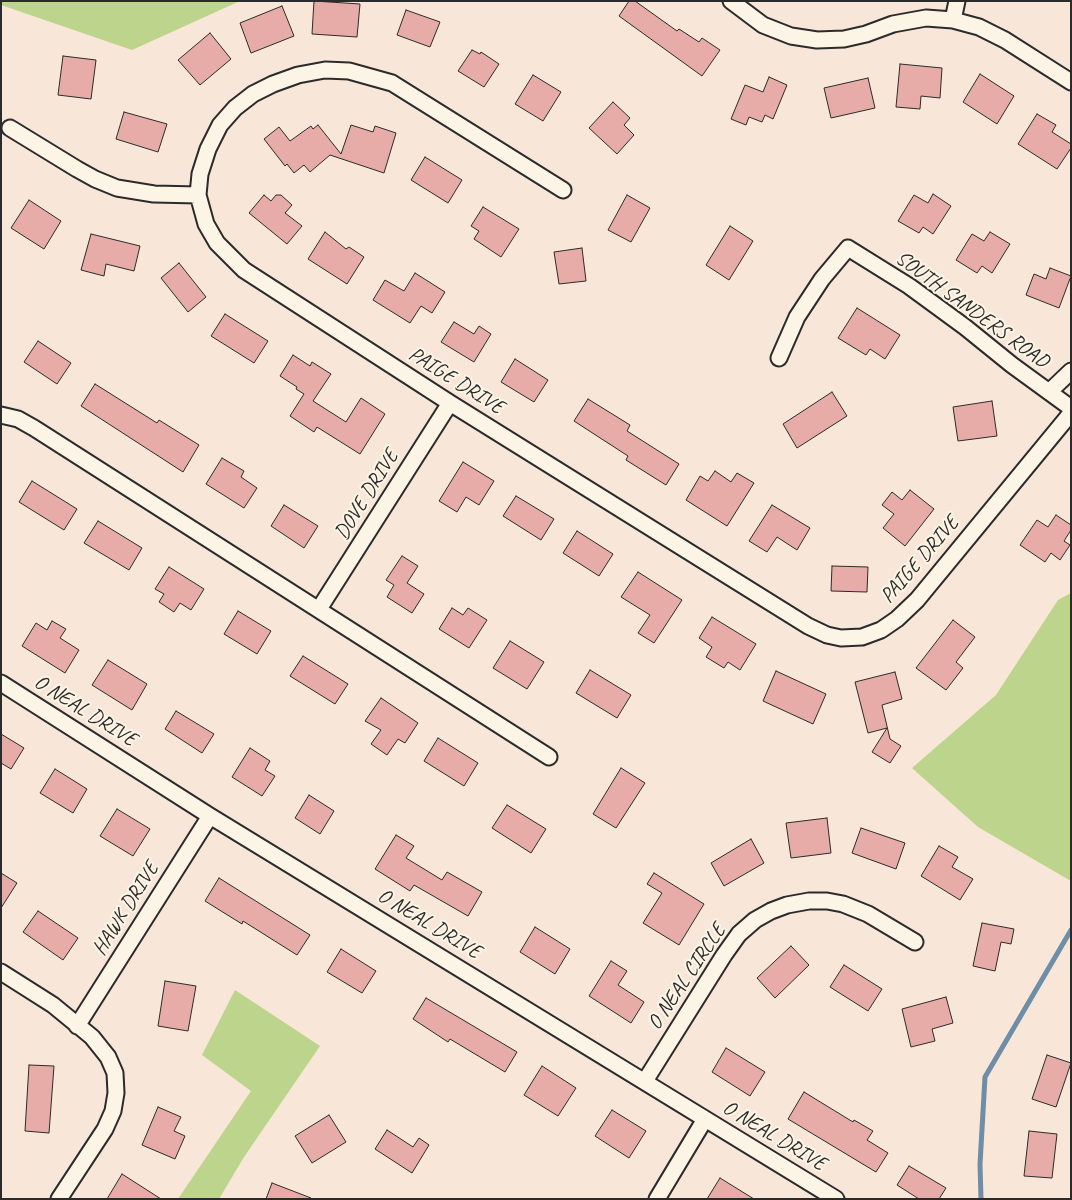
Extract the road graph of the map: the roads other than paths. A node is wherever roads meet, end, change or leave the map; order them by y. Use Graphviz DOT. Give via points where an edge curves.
graph roads {
  1 [pos="731,1"];
  2 [pos="957,1"];
  3 [pos="953,20"];
  4 [pos="1071,82"];
  5 [pos="10,128"];
  6 [pos="563,190"];
  7 [pos="198,195"];
  8 [pos="779,358"];
  9 [pos="1071,371"];
  10 [pos="1049,392"];
  11 [pos="450,403"];
  12 [pos="1071,408"];
  13 [pos="1071,413"];
  14 [pos="1,416"];
  15 [pos="319,609"];
  16 [pos="1,683"];
  17 [pos="549,757"];
  18 [pos="210,816"];
  19 [pos="915,942"];
  20 [pos="1,972"];
  21 [pos="77,1026"];
  22 [pos="645,1081"];
  23 [pos="705,1118"];
  24 [pos="58,1199"];
  25 [pos="657,1199"];
  26 [pos="836,1199"];
  1 -- 3 [label="street" via="764,25 791,36 817,40 844,39 926,18"];
  2 -- 3 [label="street"];
  3 -- 4 [label="street" via="1005,40"];
  5 -- 7 [label="street" via="77,169 117,188 154,194"];
  6 -- 7 [label="street, PAIGE DRIVE" via="392,82 349,71 325,70 273,84 235,108 220,125 208,149 200,174"];
  7 -- 11 [label="street, PAIGE DRIVE" via="206,224 217,243 244,270"];
  8 -- 10 [label="street, SOUTH SANDERS ROAD" via="797,317 848,248 909,286"];
  9 -- 10 [label="street"];
  10 -- 12 [label="street, SOUTH SANDERS ROAD"];
  11 -- 13 [label="street, PAIGE DRIVE" via="808,626 841,638 862,637 898,619"];
  11 -- 15 [label="street, DOVE DRIVE"];
  14 -- 15 [label="street" via="18,419 34,428"];
  15 -- 17 [label="street"];
  16 -- 18 [label="street, O NEAL DRIVE"];
  18 -- 21 [label="street, HAWK DRIVE"];
  18 -- 22 [label="street, O NEAL DRIVE"];
  19 -- 22 [label="street, O NEAL CIRCLE" via="868,914 843,904 809,901 771,911 739,934"];
  20 -- 21 [label="street" via="52,1005"];
  21 -- 24 [label="street" via="92,1037 108,1057 116,1093 113,1111 105,1128"];
  22 -- 23 [label="street, O NEAL DRIVE"];
  23 -- 25 [label="street"];
  23 -- 26 [label="street, O NEAL DRIVE"];
}
